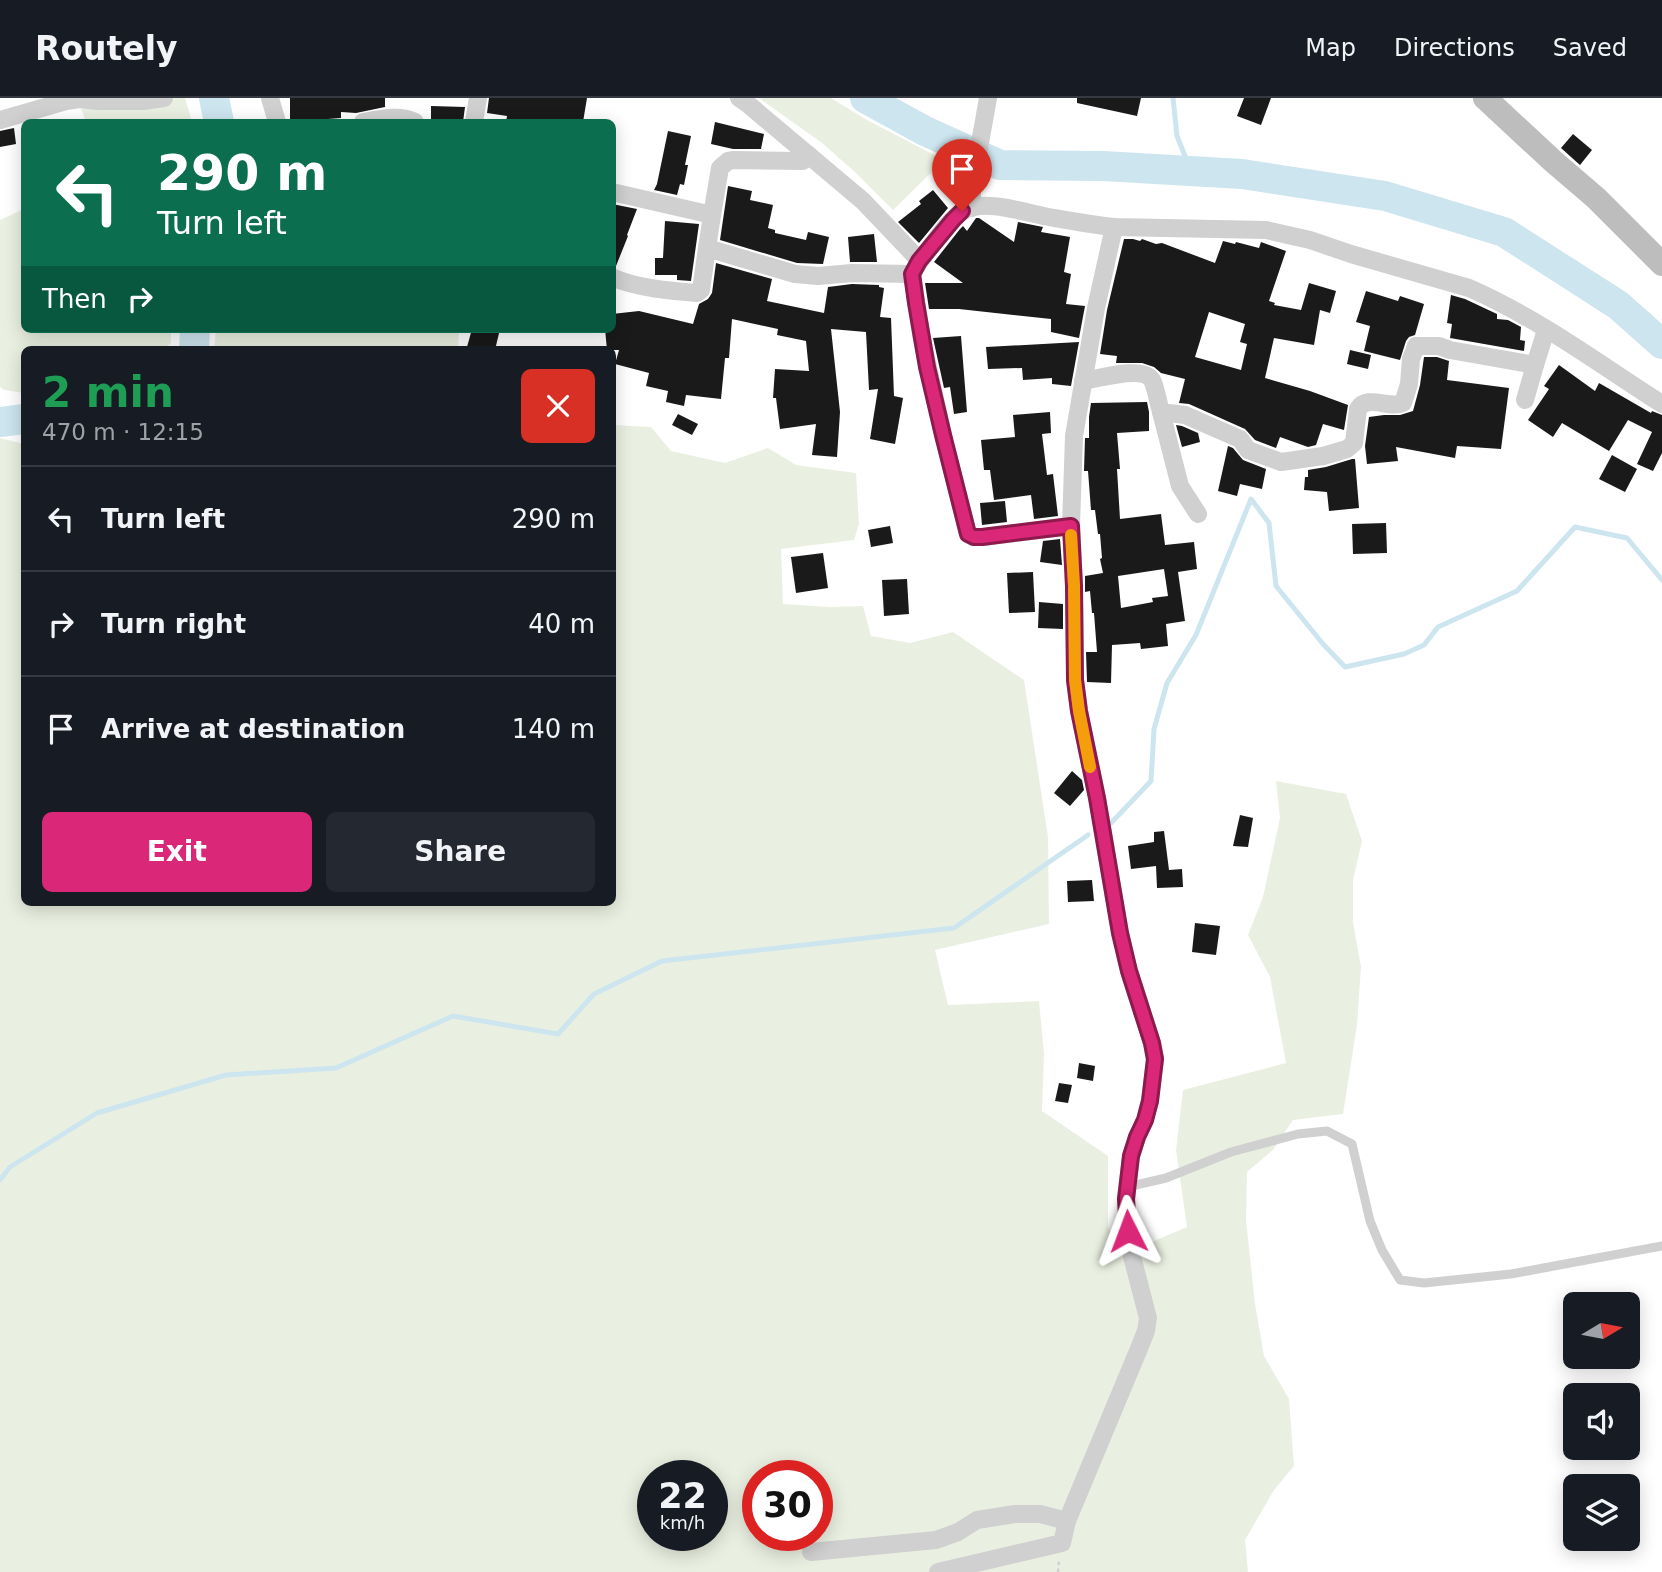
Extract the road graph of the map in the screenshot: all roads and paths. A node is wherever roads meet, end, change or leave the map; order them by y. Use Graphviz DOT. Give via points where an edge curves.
graph roads {
  1 [pos="164,98"];
  2 [pos="270,98"];
  3 [pos="478,98"];
  4 [pos="738,98"];
  5 [pos="988,98"];
  6 [pos="1485,98"];
  7 [pos="276,119"];
  8 [pos="384,119"];
  9 [pos="405,119"];
  10 [pos="474,119"];
  11 [pos="0,120"];
  12 [pos="809,155"];
  13 [pos="616,193"];
  14 [pos="972,208"];
  15 [pos="712,215"];
  16 [pos="1114,227"];
  17 [pos="708,248"];
  18 [pos="1662,264"];
  19 [pos="916,267"];
  20 [pos="616,279"];
  21 [pos="1546,330"];
  22 [pos="1535,365"];
  23 [pos="1083,381"];
  24 [pos="1525,400"];
  25 [pos="1662,404"];
  26 [pos="1161,412"];
  27 [pos="1198,514"];
  28 [pos="1071,526"];
  29 [pos="1127,1187"];
  30 [pos="1662,1246"];
  31 [pos="1067,1521"];
  32 [pos="811,1552"];
  33 [pos="938,1572"];
  1 -- 11 [label="street" via="80,99"];
  2 -- 7 [label="street"];
  3 -- 10 [label="street"];
  4 -- 12 [label="street"];
  5 -- 14 [label="street"];
  6 -- 18 [label="street"];
  8 -- 9 [label="street"];
  12 -- 15 [label="street" via="803,161 728,161 720,168"];
  12 -- 19 [label="street" via="863,201"];
  13 -- 15 [label="street"];
  14 -- 16 [label="street" via="989,206"];
  14 -- 19 [label="street" via="953,220"];
  15 -- 17 [label="street"];
  16 -- 21 [label="street" via="1266,230 1310,240 1469,288"];
  16 -- 23 [label="street"];
  17 -- 19 [label="street" via="795,274"];
  17 -- 20 [label="street" via="697,293"];
  19 -- 28 [label="street" via="916,303 927,367 968,534 982,537"];
  21 -- 22 [label="street"];
  21 -- 25 [label="street"];
  22 -- 24 [label="street"];
  22 -- 26 [label="street" via="1439,346 1416,346 1403,403 1366,401 1358,409 1354,443 1347,449 1281,462 1248,450 1240,439 1185,415"];
  23 -- 26 [label="street" via="1144,373 1151,378"];
  23 -- 28 [label="street" via="1074,436"];
  26 -- 27 [label="street" via="1180,486"];
  28 -- 29 [label="street" via="1079,711 1120,933 1155,1059 1150,1101 1131,1156"];
  29 -- 30 [label="lane" via="1166,1178 1231,1152 1327,1131 1352,1144 1370,1221 1400,1280 1424,1283 1511,1274"];
  29 -- 31 [label="street" via="1129,1245 1146,1307 1146,1331"];
  31 -- 32 [label="street" via="1015,1514 977,1520 936,1540"];
  31 -- 33 [label="street" via="1062,1543"];
}
